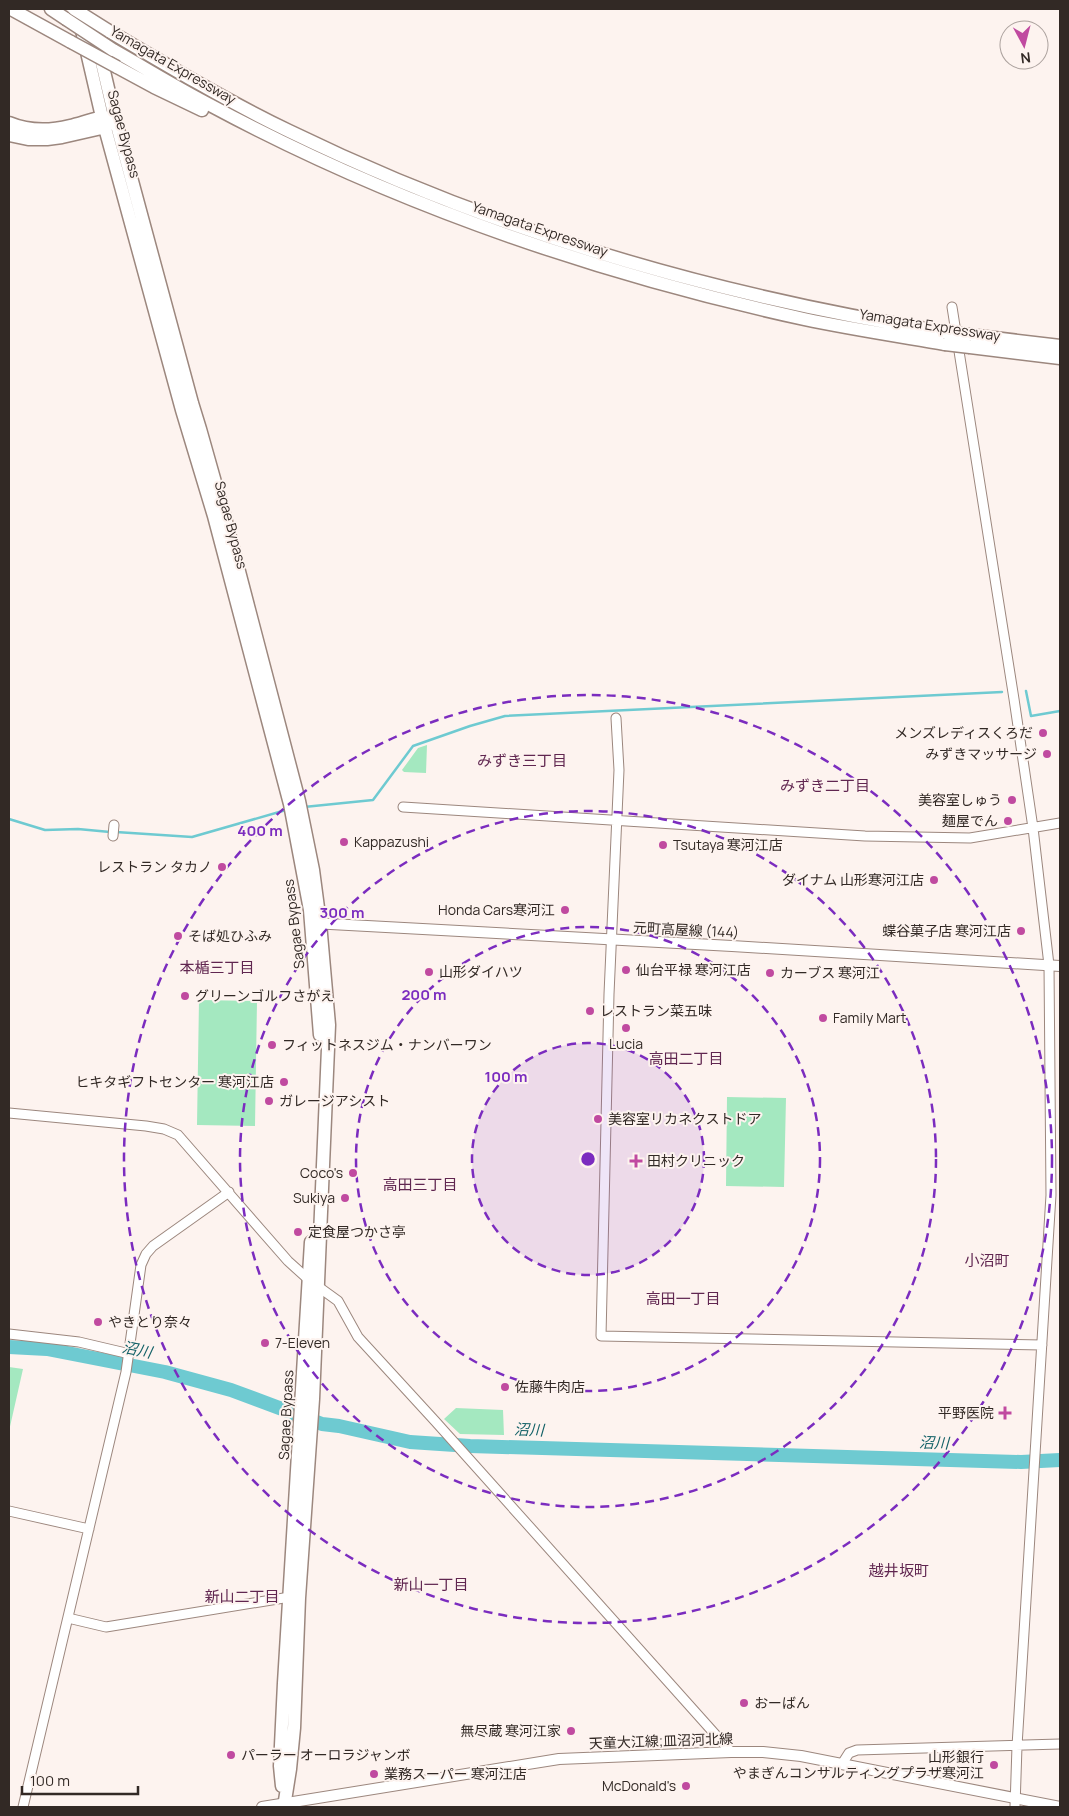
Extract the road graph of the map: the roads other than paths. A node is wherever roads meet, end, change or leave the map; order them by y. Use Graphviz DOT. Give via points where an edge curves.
graph roads {
  1 [pos="11,9"];
  2 [pos="51,9"];
  3 [pos="76,9"];
  4 [pos="90,9"];
  5 [pos="108,120"];
  6 [pos="9,123"];
  7 [pos="9,135"];
  8 [pos="286,143"];
  9 [pos="584,254"];
  10 [pos="952,307"];
  11 [pos="969,341"];
  12 [pos="1060,346"];
  13 [pos="1060,358"];
  14 [pos="616,718"];
  15 [pos="403,807"];
  16 [pos="617,821"];
  17 [pos="1060,823"];
  18 [pos="114,825"];
  19 [pos="1033,828"];
  20 [pos="113,836"];
  21 [pos="315,923"];
  22 [pos="611,940"];
  23 [pos="1049,966"];
  24 [pos="1060,966"];
  25 [pos="9,1113"];
  26 [pos="229,1192"];
  27 [pos="313,1282"];
  28 [pos="9,1334"];
  29 [pos="1042,1346"];
  30 [pos="130,1354"];
  31 [pos="305,1439"];
  32 [pos="9,1511"];
  33 [pos="89,1530"];
  34 [pos="290,1597"];
  35 [pos="68,1618"];
  36 [pos="1060,1744"];
  37 [pos="1017,1746"];
  38 [pos="731,1752"];
  39 [pos="842,1764"];
  40 [pos="1015,1803"];
  41 [pos="284,1806"];
  42 [pos="23,1807"];
  43 [pos="262,1807"];
  44 [pos="1060,1807"];
  1 -- 8 [label="highway, bridge" via="154,87"];
  2 -- 8 [label="highway, Yamagata Expressway, bridge" via="114,50 210,105"];
  3 -- 5 [label="highway, Sagae Bypass"];
  3 -- 9 [label="highway, Yamagata Expressway, bridge" via="216,94 290,131 358,163"];
  4 -- 5 [label="highway, Sagae Bypass"];
  5 -- 6 [label="highway" via="42,130"];
  5 -- 7 [label="highway" via="47,140"];
  5 -- 21 [label="highway, Sagae Bypass" via="221,505 313,870"];
  8 -- 9 [label="highway, Yamagata Expressway" via="444,212"];
  9 -- 11 [label="highway, Yamagata Expressway, bridge" via="606,262"];
  10 -- 19 [label="street"];
  11 -- 12 [label="highway, Yamagata Expressway"];
  11 -- 13 [label="highway, Yamagata Expressway"];
  14 -- 16 [label="street"];
  15 -- 16 [label="street"];
  16 -- 19 [label="street" via="865,836 970,838"];
  16 -- 22 [label="street"];
  17 -- 19 [label="street"];
  18 -- 20 [label="street"];
  19 -- 23 [label="street"];
  21 -- 22 [label="main road, 元町高屋線 (144)"];
  21 -- 27 [label="highway, Sagae Bypass" via="329,1025 326,1134"];
  22 -- 23 [label="main road, 元町高屋線 (144)"];
  22 -- 29 [label="street" via="601,1336"];
  23 -- 24 [label="main road, 元町高屋線 (144)"];
  23 -- 29 [label="street" via="1051,1195"];
  25 -- 26 [label="street" via="164,1129 178,1135"];
  26 -- 27 [label="street" via="288,1261"];
  26 -- 30 [label="street" via="146,1254 141,1265"];
  27 -- 31 [label="highway, Sagae Bypass"];
  27 -- 38 [label="street" via="338,1302 358,1337"];
  28 -- 30 [label="street" via="79,1342"];
  29 -- 37 [label="street"];
  30 -- 33 [label="street"];
  31 -- 34 [label="highway, Sagae Bypass"];
  31 -- 41 [label="highway, Sagae Bypass" via="294,1728"];
  32 -- 33 [label="street"];
  33 -- 35 [label="street"];
  34 -- 35 [label="street" via="106,1627"];
  34 -- 41 [label="highway, Sagae Bypass" via="280,1766"];
  35 -- 42 [label="street"];
  36 -- 37 [label="street"];
  37 -- 39 [label="street" via="857,1750 849,1753"];
  37 -- 40 [label="street"];
  38 -- 39 [label="main road, 天童大江線;皿沼河北線" via="784,1753"];
  38 -- 41 [label="main road, 天童大江線;皿沼河北線" via="559,1759"];
  39 -- 40 [label="main road, 天童大江線;皿沼河北線"];
  40 -- 44 [label="main road, 天童大江線;皿沼河北線"];
  41 -- 43 [label="main road, 天童大江線;皿沼河北線"];
}
